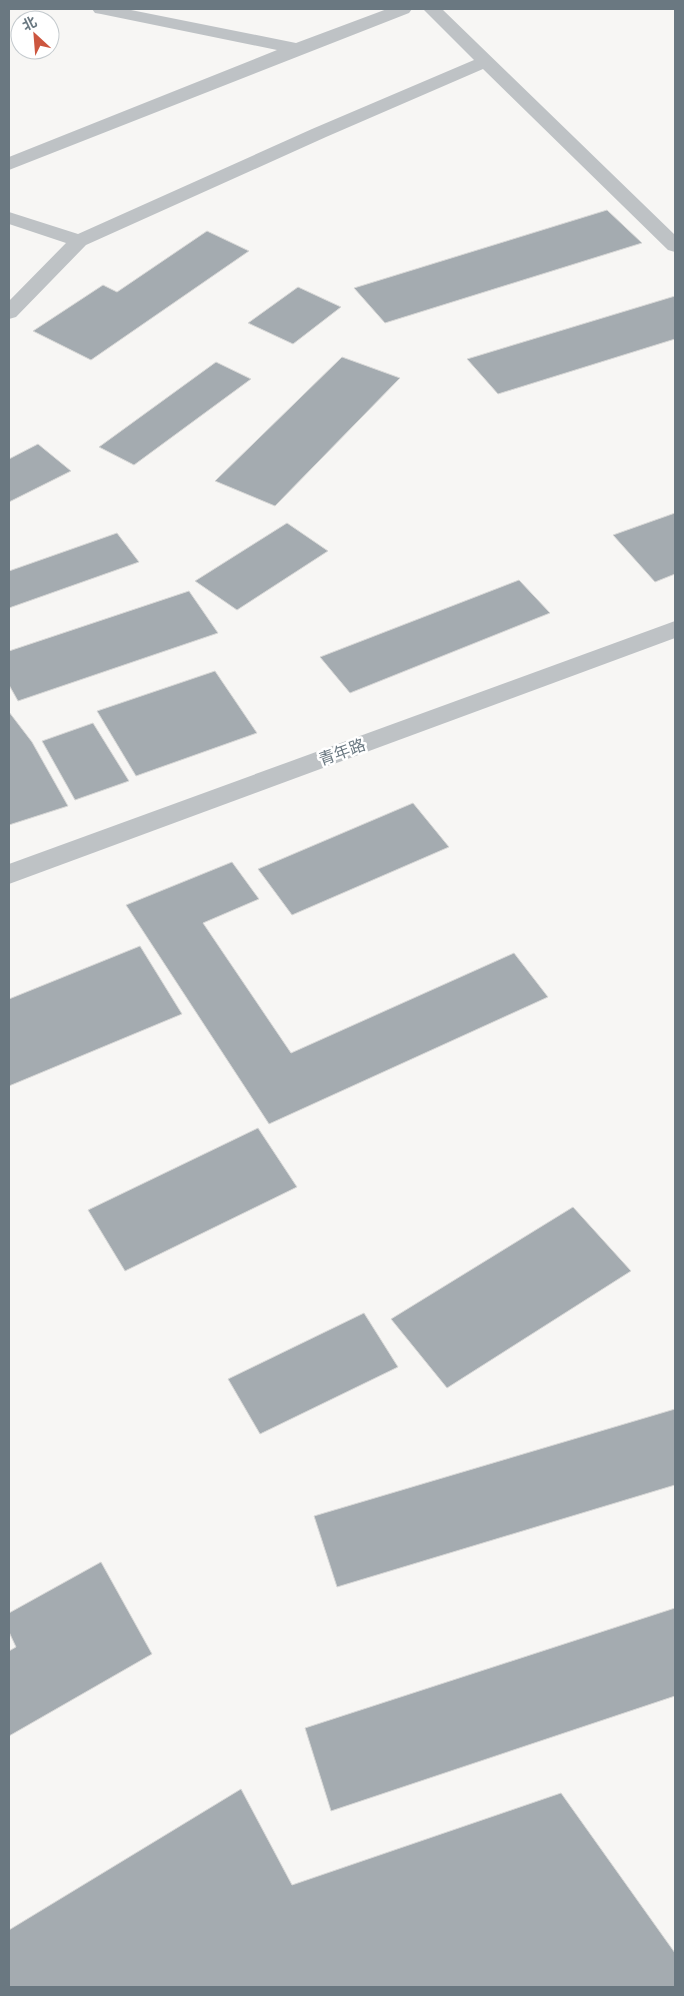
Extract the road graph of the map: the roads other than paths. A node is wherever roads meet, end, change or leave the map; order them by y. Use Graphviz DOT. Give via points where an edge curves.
graph roads {
  1 [pos="101,9"];
  2 [pos="194,9"];
  3 [pos="403,9"];
  4 [pos="432,9"];
  5 [pos="163,21"];
  6 [pos="297,49"];
  7 [pos="485,62"];
  8 [pos="9,164"];
  9 [pos="9,218"];
  10 [pos="79,241"];
  11 [pos="675,246"];
  12 [pos="9,313"];
  13 [pos="675,629"];
  14 [pos="9,874"];
  1 -- 5 [label="street"];
  2 -- 5 [label="street"];
  3 -- 6 [label="street"];
  4 -- 7 [label="street"];
  5 -- 6 [label="street"];
  6 -- 8 [label="street"];
  7 -- 10 [label="street"];
  7 -- 11 [label="street"];
  9 -- 10 [label="street"];
  10 -- 12 [label="street"];
  13 -- 14 [label="street, 青年路"];
}
